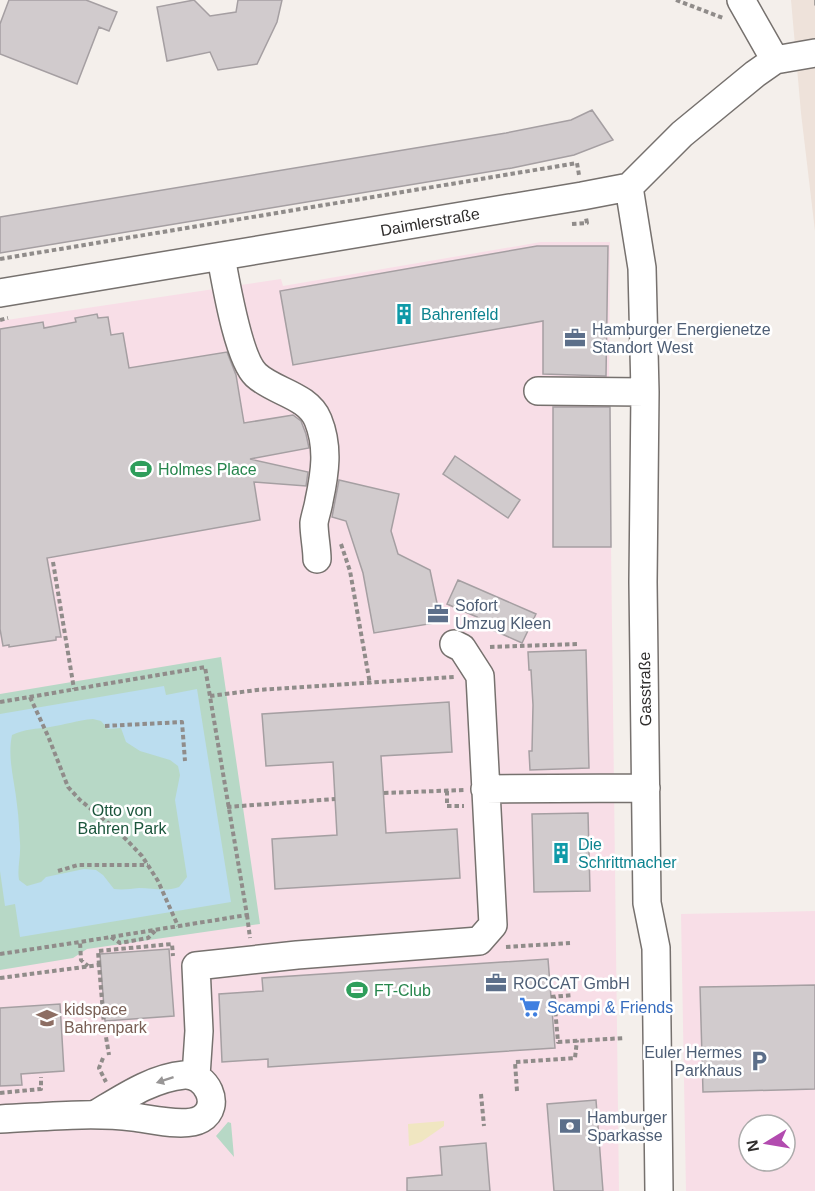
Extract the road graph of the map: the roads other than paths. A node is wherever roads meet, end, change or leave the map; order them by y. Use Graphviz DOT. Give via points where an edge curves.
graph roads {
  1 [pos="745,7"];
  2 [pos="815,53"];
  3 [pos="775,60"];
  4 [pos="629,187"];
  5 [pos="221,257"];
  6 [pos="0,293"];
  7 [pos="538,391"];
  8 [pos="645,392"];
  9 [pos="317,560"];
  10 [pos="454,644"];
  11 [pos="646,788"];
  12 [pos="473,790"];
  13 [pos="196,1076"];
  14 [pos="96,1114"];
  15 [pos="0,1119"];
  16 [pos="659,1191"];
  1 -- 3 [label="street"];
  2 -- 3 [label="street"];
  3 -- 4 [label="street" via="703,116"];
  4 -- 5 [label="street, Daimlerstraße"];
  4 -- 8 [label="street, Gasstraße" via="642,268"];
  5 -- 6 [label="street, Daimlerstraße"];
  5 -- 9 [label="street" via="248,363 255,374 303,402 318,419 326,459 314,524"];
  7 -- 8 [label="street"];
  8 -- 11 [label="street, Gasstraße"];
  10 -- 12 [label="street" via="462,648 480,676"];
  11 -- 12 [label="street"];
  11 -- 16 [label="street, Gasstraße" via="647,903 656,948"];
  12 -- 13 [label="street" via="493,925 479,941 196,966"];
  13 -- 14 [label="street, one-way" via="180,1076 137,1090"];
  13 -- 14 [label="street" via="211,1097 208,1112 196,1121"];
  14 -- 15 [label="street"];
}
